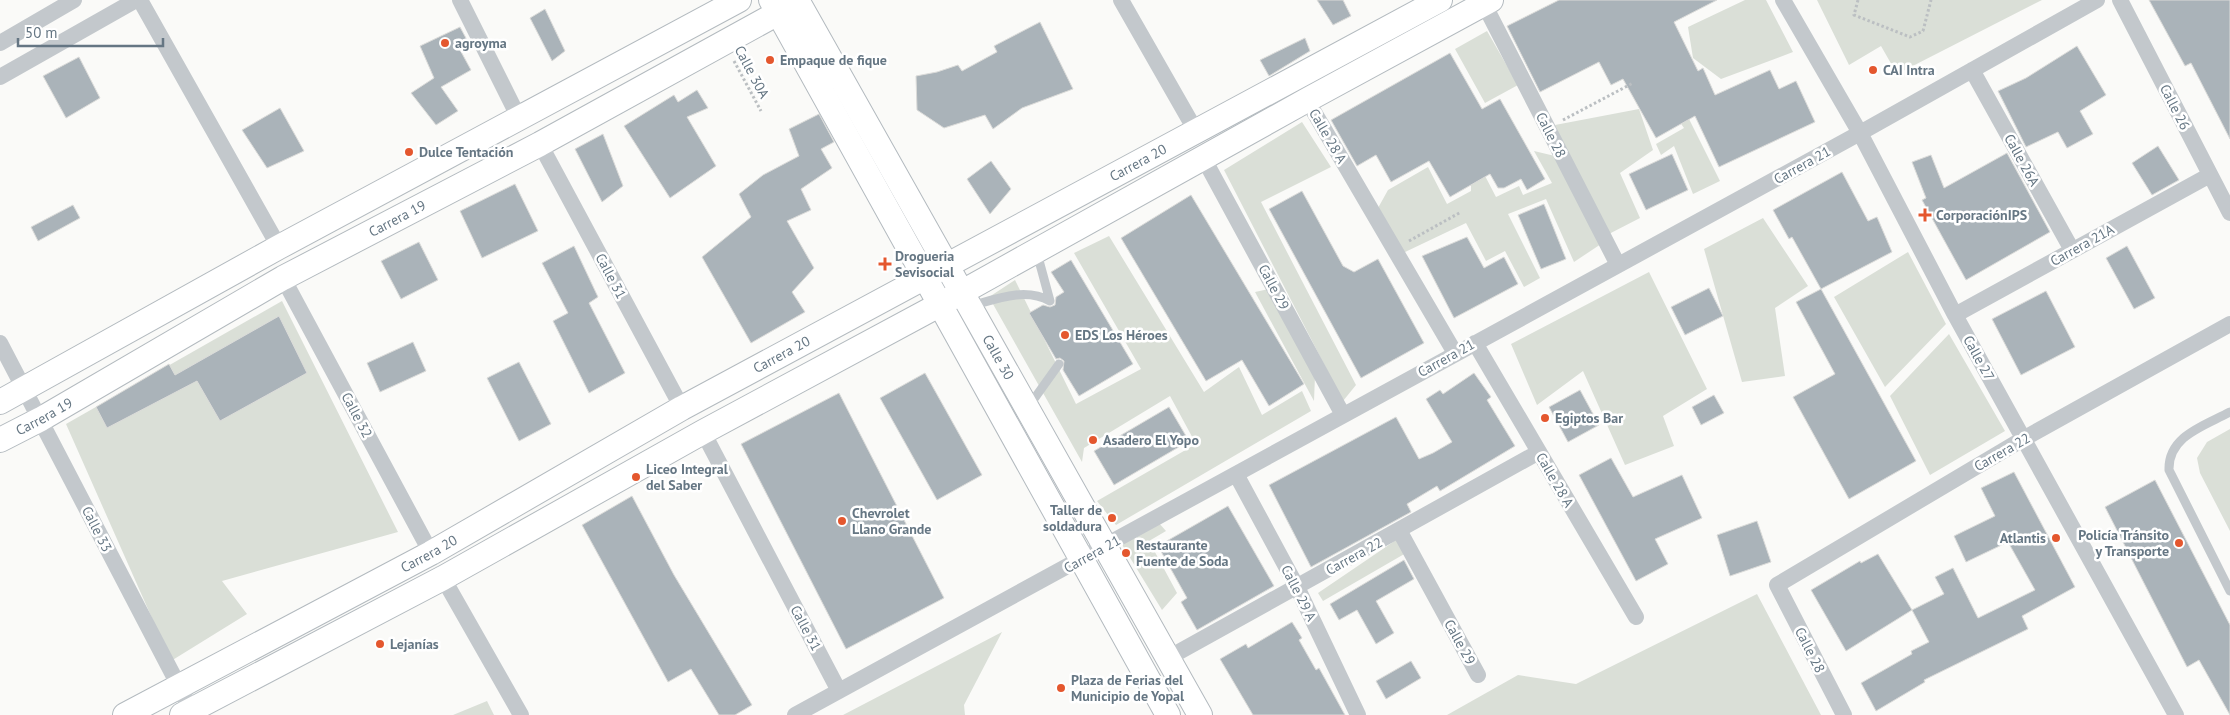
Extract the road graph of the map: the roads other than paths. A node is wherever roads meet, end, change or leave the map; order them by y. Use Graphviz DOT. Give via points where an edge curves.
graph roads {
  1 [pos="74,0"];
  2 [pos="136,0"];
  3 [pos="140,0"];
  4 [pos="460,0"];
  5 [pos="739,0"];
  6 [pos="1121,0"];
  7 [pos="1440,0"];
  8 [pos="1783,0"];
  9 [pos="2097,0"];
  10 [pos="2120,0"];
  11 [pos="1488,2"];
  12 [pos="786,3"];
  13 [pos="0,43"];
  14 [pos="1972,70"];
  15 [pos="0,77"];
  16 [pos="1307,100"];
  17 [pos="519,118"];
  18 [pos="1197,133"];
  19 [pos="1860,133"];
  20 [pos="540,144"];
  21 [pos="1204,159"];
  22 [pos="2210,175"];
  23 [pos="2230,213"];
  24 [pos="279,247"];
  25 [pos="2072,250"];
  26 [pos="1036,251"];
  27 [pos="1618,265"];
  28 [pos="946,266"];
  29 [pos="283,278"];
  30 [pos="924,278"];
  31 [pos="965,300"];
  32 [pos="939,305"];
  33 [pos="1954,315"];
  34 [pos="2230,324"];
  35 [pos="1475,342"];
  36 [pos="0,343"];
  37 [pos="1455,354"];
  38 [pos="1059,364"];
  39 [pos="25,389"];
  40 [pos="0,402"];
  41 [pos="682,408"];
  42 [pos="1027,409"];
  43 [pos="2230,412"];
  44 [pos="1343,415"];
  45 [pos="41,419"];
  46 [pos="703,432"];
  47 [pos="2023,439"];
  48 [pos="0,440"];
  49 [pos="1539,452"];
  50 [pos="1236,474"];
  51 [pos="1399,530"];
  52 [pos="1105,546"];
  53 [pos="431,553"];
  54 [pos="1081,560"];
  55 [pos="443,578"];
  56 [pos="1777,585"];
  57 [pos="1297,587"];
  58 [pos="2230,591"];
  59 [pos="1636,617"];
  60 [pos="1168,658"];
  61 [pos="1478,675"];
  62 [pos="179,687"];
  63 [pos="839,691"];
  64 [pos="189,713"];
  65 [pos="125,715"];
  66 [pos="521,715"];
  67 [pos="795,715"];
  68 [pos="1168,715"];
  69 [pos="1200,715"];
  70 [pos="1358,715"];
  71 [pos="1844,715"];
  72 [pos="2176,715"];
  1 -- 13 [label="street"];
  2 -- 15 [label="street"];
  3 -- 24 [label="street"];
  4 -- 17 [label="street"];
  5 -- 17 [label="main road"];
  6 -- 18 [label="street"];
  7 -- 18 [label="main road, Carrera 20"];
  8 -- 19 [label="street, Calle 27"];
  9 -- 14 [label="street, Carrera 21"];
  10 -- 22 [label="street, Calle 26"];
  11 -- 16 [label="main road, Carrera 20"];
  11 -- 27 [label="street, Calle 28"];
  12 -- 20 [label="main road, Carrera 19" via="724,43"];
  12 -- 28 [label="main road, Calle 30"];
  12 -- 30 [label="main road, Calle 30"];
  14 -- 19 [label="street, Carrera 21"];
  14 -- 25 [label="street, Calle 26A"];
  16 -- 21 [label="main road, Carrera 20"];
  16 -- 37 [label="street, Calle 28 A"];
  17 -- 24 [label="main road"];
  18 -- 28 [label="main road, Carrera 20"];
  19 -- 27 [label="street, Carrera 21"];
  19 -- 33 [label="street, Calle 27"];
  20 -- 29 [label="main road, Carrera 19"];
  20 -- 41 [label="street, Calle 31"];
  21 -- 26 [label="main road, Carrera 20"];
  21 -- 44 [label="street, Calle 29"];
  22 -- 23 [label="street, Calle 26"];
  22 -- 25 [label="street, Carrera 21A"];
  24 -- 39 [label="main road"];
  25 -- 33 [label="street, Carrera 21A"];
  26 -- 31 [label="main road, Carrera 20"];
  26 -- 31 [label="lane" via="1050,301 1038,294"];
  27 -- 35 [label="street, Carrera 21"];
  28 -- 30 [label="main road, Carrera 20"];
  28 -- 31 [label="main road, Calle 30"];
  29 -- 45 [label="main road, Carrera 19"];
  29 -- 53 [label="street, Calle 32"];
  30 -- 32 [label="main road, Calle 30"];
  30 -- 41 [label="main road, Carrera 20"];
  31 -- 32 [label="main road, Carrera 20"];
  31 -- 42 [label="main road, Calle 30"];
  32 -- 46 [label="main road, Carrera 20"];
  32 -- 54 [label="main road, Calle 30"];
  33 -- 47 [label="street, Calle 27"];
  34 -- 47 [label="street, Carrera 22"];
  35 -- 37 [label="street, Carrera 21"];
  35 -- 49 [label="street, Calle 28 A"];
  36 -- 39 [label="street, Calle 33"];
  37 -- 44 [label="street, Carrera 21"];
  38 -- 42 [label="lane"];
  39 -- 40 [label="main road"];
  39 -- 45 [label="street, Calle 33"];
  41 -- 53 [label="main road, Carrera 20"];
  42 -- 52 [label="main road, Calle 30"];
  43 -- 58 [label="lane" via="2183,437 2173,448 2169,462 2169,470"];
  44 -- 50 [label="street, Carrera 21"];
  45 -- 48 [label="main road, Carrera 19"];
  45 -- 62 [label="street, Calle 33"];
  46 -- 55 [label="main road, Carrera 20"];
  46 -- 63 [label="street, Calle 31"];
  47 -- 56 [label="street, Carrera 22"];
  47 -- 72 [label="street, Calle 27"];
  49 -- 51 [label="street, Carrera 22"];
  49 -- 59 [label="street, Calle 28 A"];
  50 -- 52 [label="street, Carrera 21"];
  50 -- 57 [label="street, Calle 29 A"];
  51 -- 57 [label="street, Carrera 22"];
  51 -- 61 [label="street, Calle 29"];
  52 -- 54 [label="street, Carrera 21"];
  52 -- 60 [label="main road, Calle 30"];
  53 -- 62 [label="main road, Carrera 20"];
  54 -- 63 [label="street, Carrera 21"];
  54 -- 68 [label="main road, Calle 30"];
  55 -- 64 [label="main road, Carrera 20"];
  55 -- 66 [label="street"];
  56 -- 71 [label="street, Calle 28"];
  57 -- 60 [label="street, Carrera 22"];
  57 -- 70 [label="street, Calle 29 A"];
  60 -- 69 [label="main road, Calle 30"];
  62 -- 64 [label="street, Calle 33"];
  62 -- 65 [label="main road, Carrera 20"];
  63 -- 67 [label="street, Carrera 21"];
}
